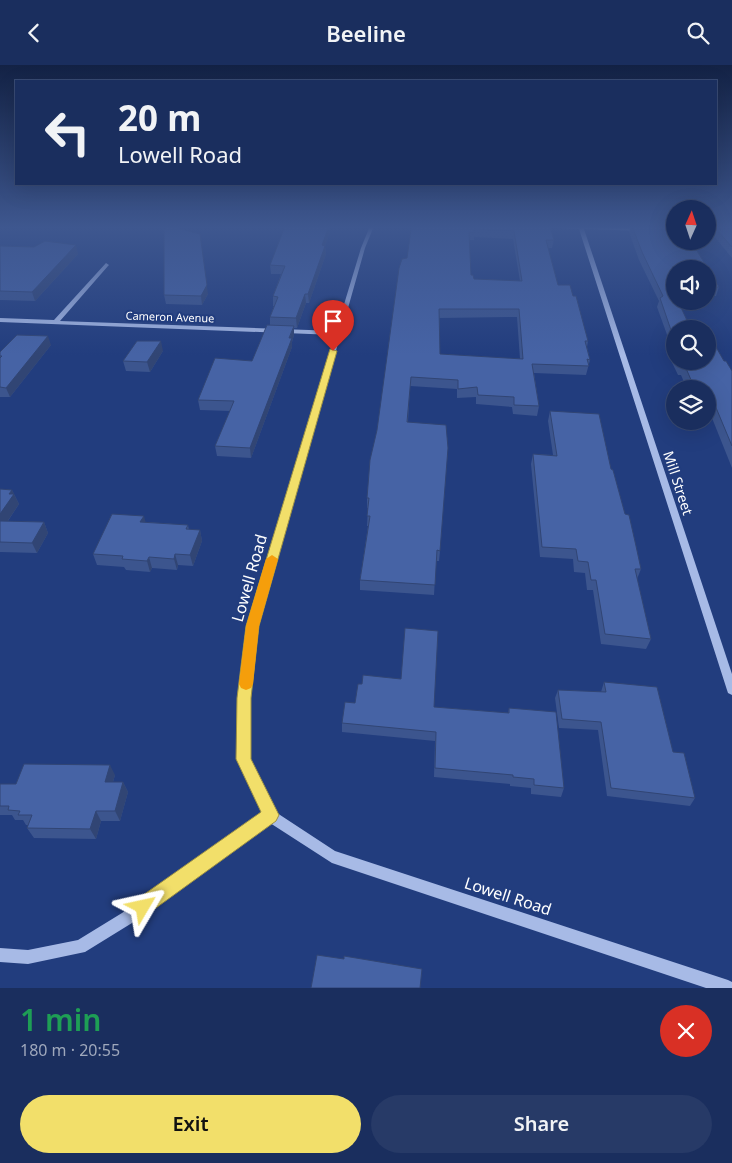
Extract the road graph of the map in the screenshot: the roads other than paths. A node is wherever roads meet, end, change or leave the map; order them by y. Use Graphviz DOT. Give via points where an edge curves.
graph roads {
  1 [pos="102,269"];
  2 [pos="357,269"];
  3 [pos="595,269"];
  4 [pos="0,321"];
  5 [pos="56,323"];
  6 [pos="338,333"];
  7 [pos="732,690"];
  8 [pos="270,815"];
  9 [pos="0,955"];
  10 [pos="728,988"];
  1 -- 5 [label="street"];
  2 -- 6 [label="street, Lowell Road"];
  3 -- 7 [label="street, Mill Street"];
  4 -- 5 [label="street, Cameron Avenue"];
  5 -- 6 [label="street, Cameron Avenue"];
  6 -- 8 [label="street, Lowell Road" via="253,626 244,698 244,759"];
  8 -- 9 [label="street" via="127,918 80,947 28,957"];
  8 -- 10 [label="street, Lowell Road" via="332,857"];
}
